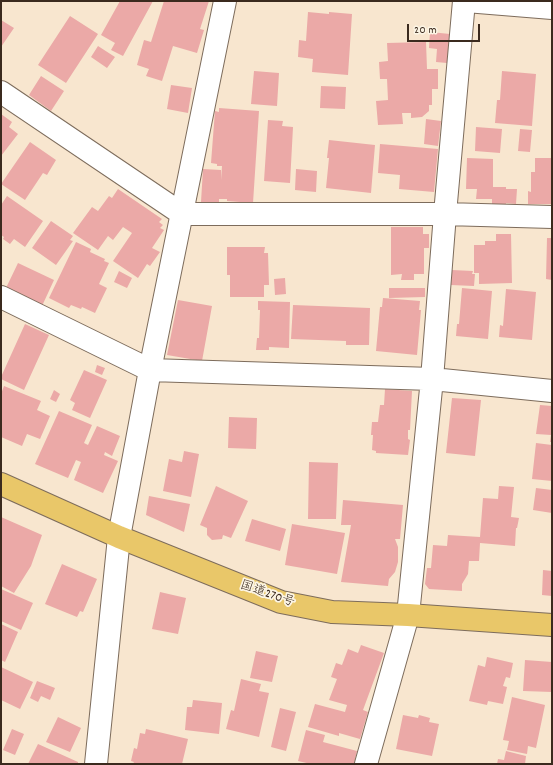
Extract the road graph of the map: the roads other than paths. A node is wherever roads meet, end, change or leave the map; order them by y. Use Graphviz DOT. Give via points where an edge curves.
graph roads {
  1 [pos="225,1"];
  2 [pos="465,1"];
  3 [pos="552,8"];
  4 [pos="1,92"];
  5 [pos="182,214"];
  6 [pos="445,214"];
  7 [pos="552,217"];
  8 [pos="1,297"];
  9 [pos="150,370"];
  10 [pos="432,379"];
  11 [pos="552,390"];
  12 [pos="1,484"];
  13 [pos="119,537"];
  14 [pos="408,615"];
  15 [pos="552,624"];
  16 [pos="96,764"];
  17 [pos="366,764"];
  1 -- 5 [label="street"];
  2 -- 3 [label="street"];
  2 -- 6 [label="street"];
  4 -- 5 [label="street"];
  5 -- 6 [label="street"];
  5 -- 9 [label="street"];
  6 -- 7 [label="street"];
  6 -- 10 [label="street"];
  8 -- 9 [label="street"];
  9 -- 10 [label="street"];
  9 -- 13 [label="street"];
  10 -- 11 [label="street"];
  10 -- 14 [label="street"];
  12 -- 13 [label="highway, 国道270号"];
  13 -- 14 [label="highway, 国道270号" via="280,602 332,612"];
  13 -- 16 [label="street"];
  14 -- 15 [label="highway, 国道270号"];
  14 -- 17 [label="street"];
}
